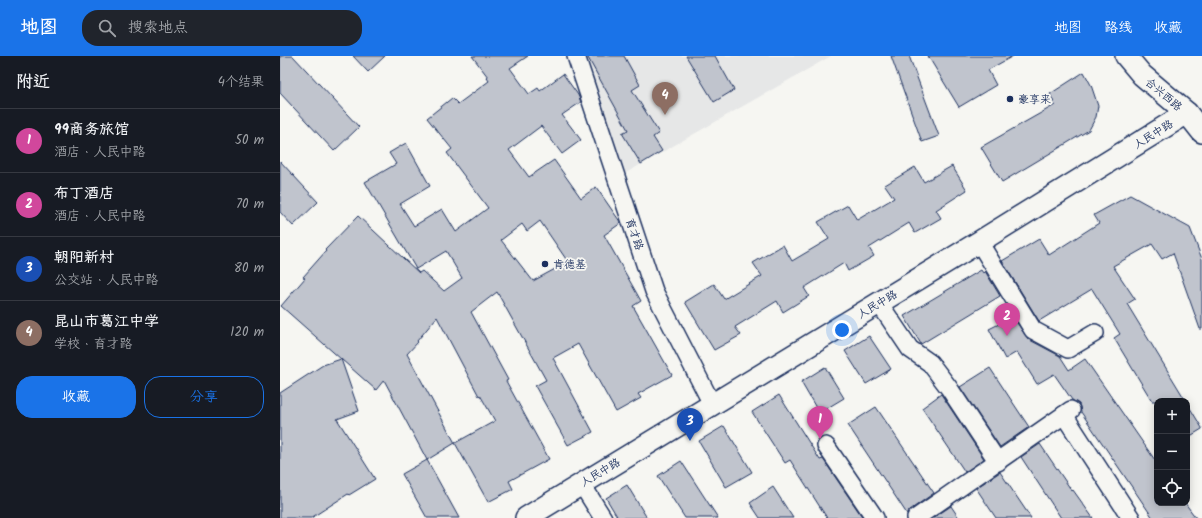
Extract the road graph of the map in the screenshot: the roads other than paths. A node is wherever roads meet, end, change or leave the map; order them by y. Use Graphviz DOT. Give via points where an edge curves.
graph roads {
  1 [pos="576,56"];
  2 [pos="1126,56"];
  3 [pos="1187,113"];
  4 [pos="1202,132"];
  5 [pos="979,242"];
  6 [pos="879,303"];
  7 [pos="1095,333"];
  8 [pos="712,404"];
  9 [pos="826,446"];
  10 [pos="998,462"];
  11 [pos="581,484"];
  12 [pos="526,518"];
  13 [pos="604,518"];
  14 [pos="875,518"];
  15 [pos="916,518"];
  16 [pos="1131,518"];
  1 -- 8 [label="street, 育才路" via="654,291"];
  2 -- 3 [label="street, 合兴西路" via="1142,76"];
  3 -- 4 [label="street, 合兴西路"];
  3 -- 5 [label="street, 人民中路"];
  5 -- 6 [label="street, 人民中路"];
  5 -- 7 [label="street" via="1032,330 1068,349"];
  6 -- 8 [label="street, 人民中路"];
  6 -- 10 [label="street" via="910,349 930,363 949,388"];
  8 -- 11 [label="street, 人民中路"];
  9 -- 14 [label="street"];
  10 -- 15 [label="street"];
  10 -- 16 [label="street" via="1068,412"];
  11 -- 12 [label="street, 人民中路"];
  11 -- 13 [label="street"];
}
